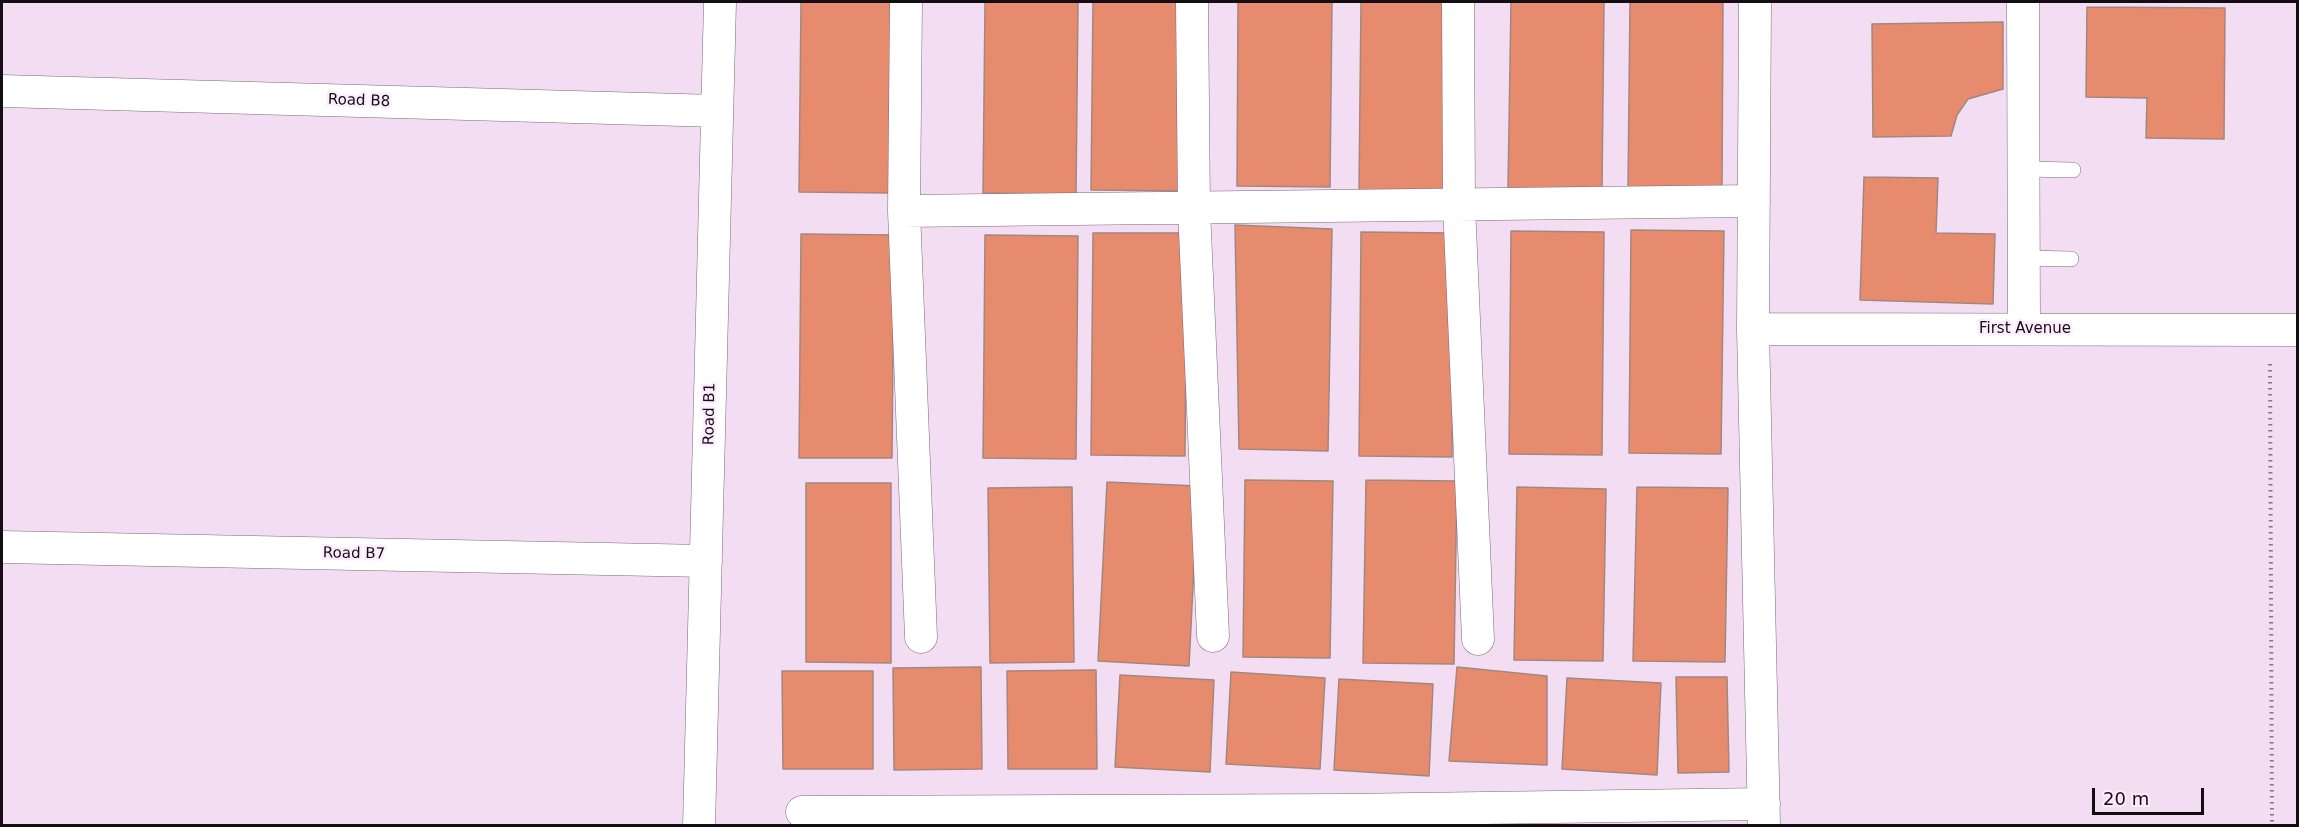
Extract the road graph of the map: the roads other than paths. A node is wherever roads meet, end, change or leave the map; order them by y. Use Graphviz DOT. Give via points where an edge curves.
graph roads {
  1 [pos="720,2"];
  2 [pos="906,2"];
  3 [pos="1192,2"];
  4 [pos="1458,2"];
  5 [pos="1755,2"];
  6 [pos="2023,2"];
  7 [pos="2,91"];
  8 [pos="717,111"];
  9 [pos="2023,169"];
  10 [pos="2073,170"];
  11 [pos="1754,201"];
  12 [pos="1459,205"];
  13 [pos="1194,209"];
  14 [pos="904,211"];
  15 [pos="2024,258"];
  16 [pos="2071,258"];
  17 [pos="1753,329"];
  18 [pos="2024,329"];
  19 [pos="2284,330"];
  20 [pos="2,547"];
  21 [pos="706,561"];
  22 [pos="1213,636"];
  23 [pos="921,637"];
  24 [pos="1478,639"];
  25 [pos="802,812"];
  26 [pos="1764,815"];
  27 [pos="699,825"];
  1 -- 8 [label="street, Road B1"];
  2 -- 14 [label="street"];
  3 -- 13 [label="street"];
  4 -- 12 [label="street"];
  5 -- 11 [label="street"];
  6 -- 9 [label="street"];
  7 -- 8 [label="street, Road B8"];
  8 -- 21 [label="street, Road B1"];
  9 -- 10 [label="lane"];
  9 -- 15 [label="street"];
  11 -- 12 [label="street"];
  11 -- 17 [label="street"];
  12 -- 13 [label="street"];
  12 -- 24 [label="street"];
  13 -- 14 [label="street"];
  13 -- 22 [label="street"];
  14 -- 23 [label="street"];
  15 -- 16 [label="lane"];
  15 -- 18 [label="street"];
  17 -- 18 [label="street, First Avenue"];
  17 -- 26 [label="street"];
  18 -- 19 [label="street, First Avenue"];
  20 -- 21 [label="street, Road B7"];
  21 -- 27 [label="street, Road B1"];
  25 -- 26 [label="street" via="1343,810"];
}
